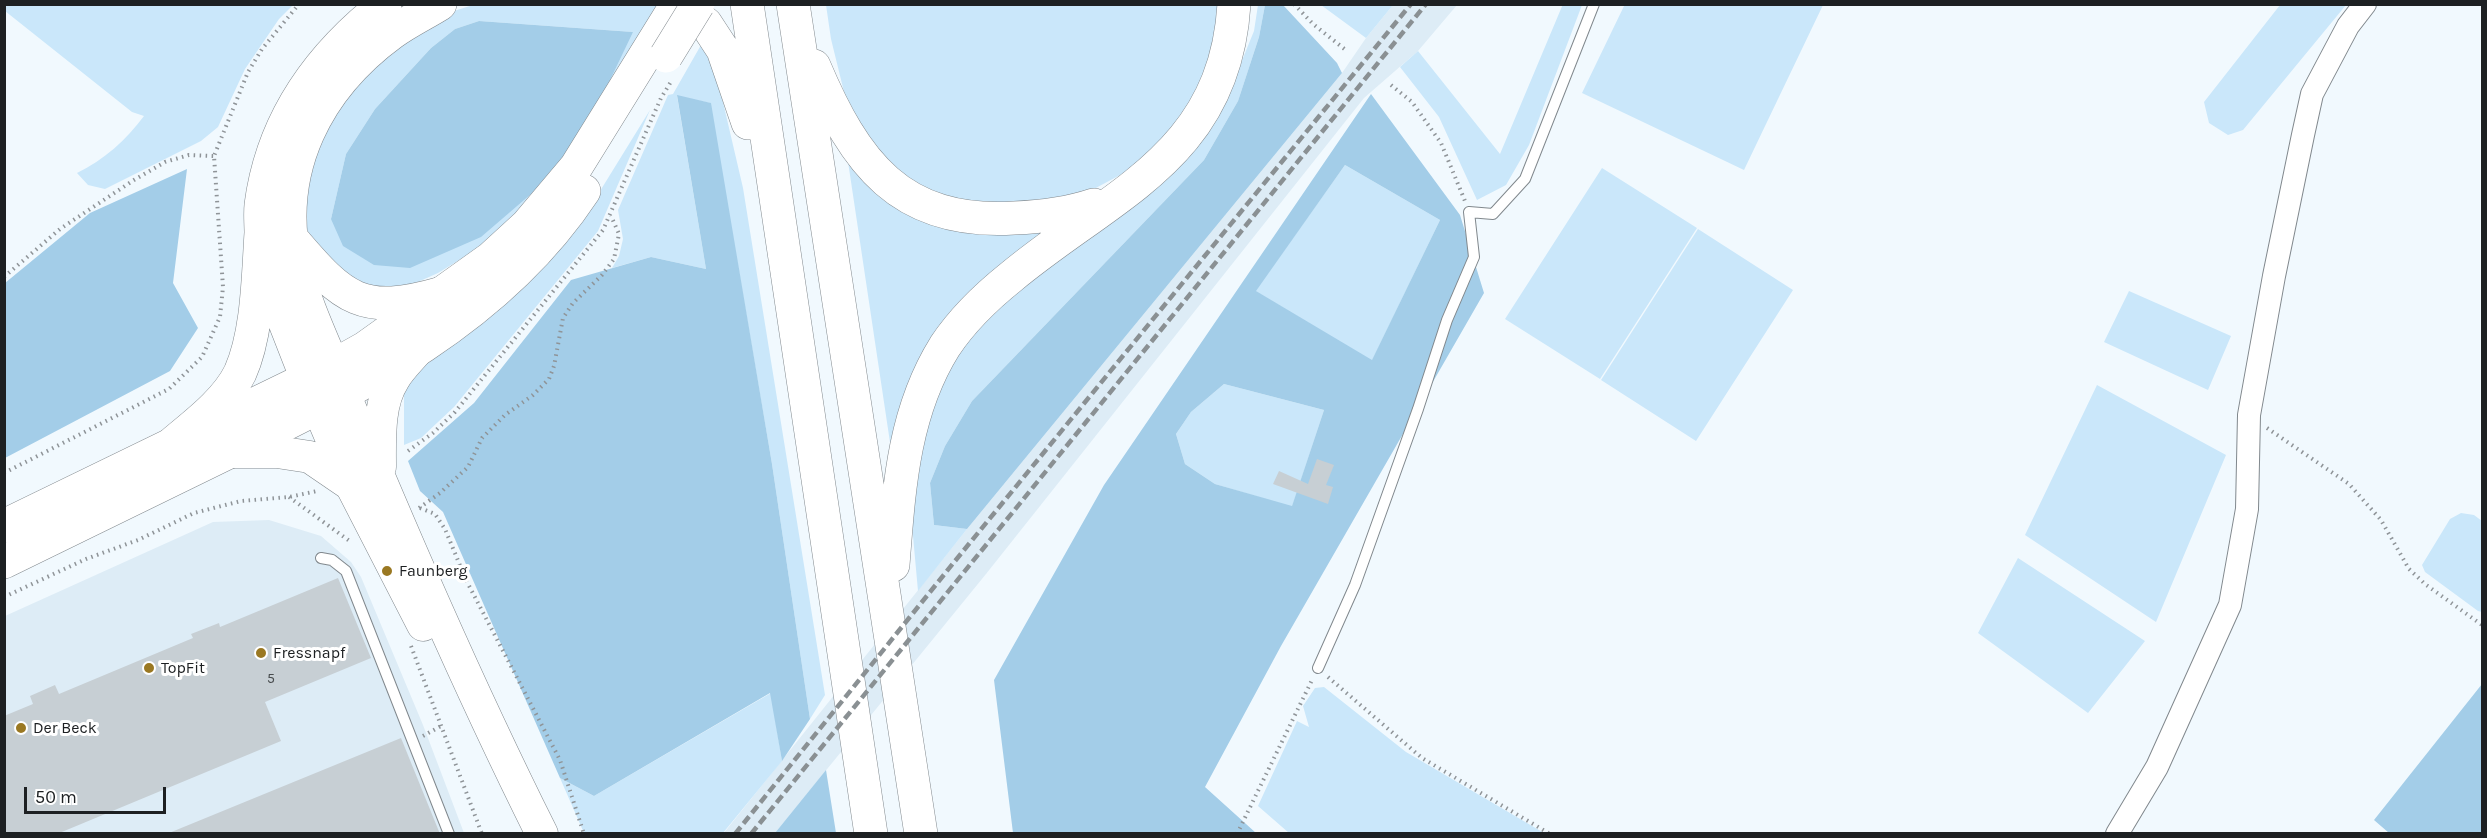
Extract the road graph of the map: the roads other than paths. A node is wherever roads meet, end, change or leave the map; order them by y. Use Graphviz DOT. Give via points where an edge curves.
graph roads {
  1 [pos="385,4"];
  2 [pos="440,4"];
  3 [pos="679,4"];
  4 [pos="698,4"];
  5 [pos="747,4"];
  6 [pos="1234,4"];
  7 [pos="1594,4"];
  8 [pos="2365,4"];
  9 [pos="794,14"];
  10 [pos="664,59"];
  11 [pos="1121,195"];
  12 [pos="276,235"];
  13 [pos="784,240"];
  14 [pos="442,293"];
  15 [pos="417,352"];
  16 [pos="326,387"];
  17 [pos="174,442"];
  18 [pos="229,452"];
  19 [pos="352,486"];
  20 [pos="4,526"];
  21 [pos="321,558"];
  22 [pos="4,562"];
  23 [pos="889,627"];
  24 [pos="1318,668"];
  25 [pos="449,834"];
  26 [pos="525,834"];
  27 [pos="542,834"];
  28 [pos="871,834"];
  29 [pos="921,834"];
  30 [pos="2117,834"];
  1 -- 12 [label="main road" via="341,42 286,117 261,206"];
  2 -- 12 [label="main road" via="393,32 327,96 299,152 289,218"];
  3 -- 10 [label="main road"];
  3 -- 13 [label="main road" via="706,24 723,50"];
  4 -- 10 [label="main road, bridge"];
  5 -- 13 [label="main road"];
  6 -- 11 [label="main road" via="1228,55 1201,114 1171,155"];
  7 -- 24 [label="lane" via="1525,179 1493,214 1469,212 1474,257 1447,320 1355,585"];
  8 -- 30 [label="street" via="2348,26 2312,94 2249,415 2247,509 2230,604 2157,768"];
  9 -- 11 [label="main road" via="827,97 844,128 880,176 913,202 952,216 993,219 1055,216"];
  9 -- 23 [label="main road"];
  10 -- 14 [label="main road" via="588,149 551,200 491,258"];
  10 -- 15 [label="main road" via="599,169 549,237 508,282"];
  11 -- 23 [label="main road" via="987,296 945,346 924,387 905,448"];
  12 -- 14 [label="main road" via="341,291 361,300 411,302"];
  12 -- 16 [label="main road" via="303,290"];
  12 -- 17 [label="main road" via="239,374 225,395"];
  13 -- 28 [label="main road"];
  14 -- 16 [label="main road" via="365,348"];
  15 -- 16 [label="main road"];
  15 -- 19 [label="main road" via="394,378 387,393 380,441"];
  16 -- 17 [label="main road"];
  16 -- 18 [label="main road"];
  16 -- 19 [label="main road"];
  17 -- 20 [label="main road"];
  18 -- 19 [label="main road" via="309,457"];
  18 -- 22 [label="main road"];
  19 -- 26 [label="main road"];
  19 -- 27 [label="main road" via="407,513 504,757"];
  21 -- 25 [label="lane" via="332,560 346,571"];
  23 -- 29 [label="main road"];
}
